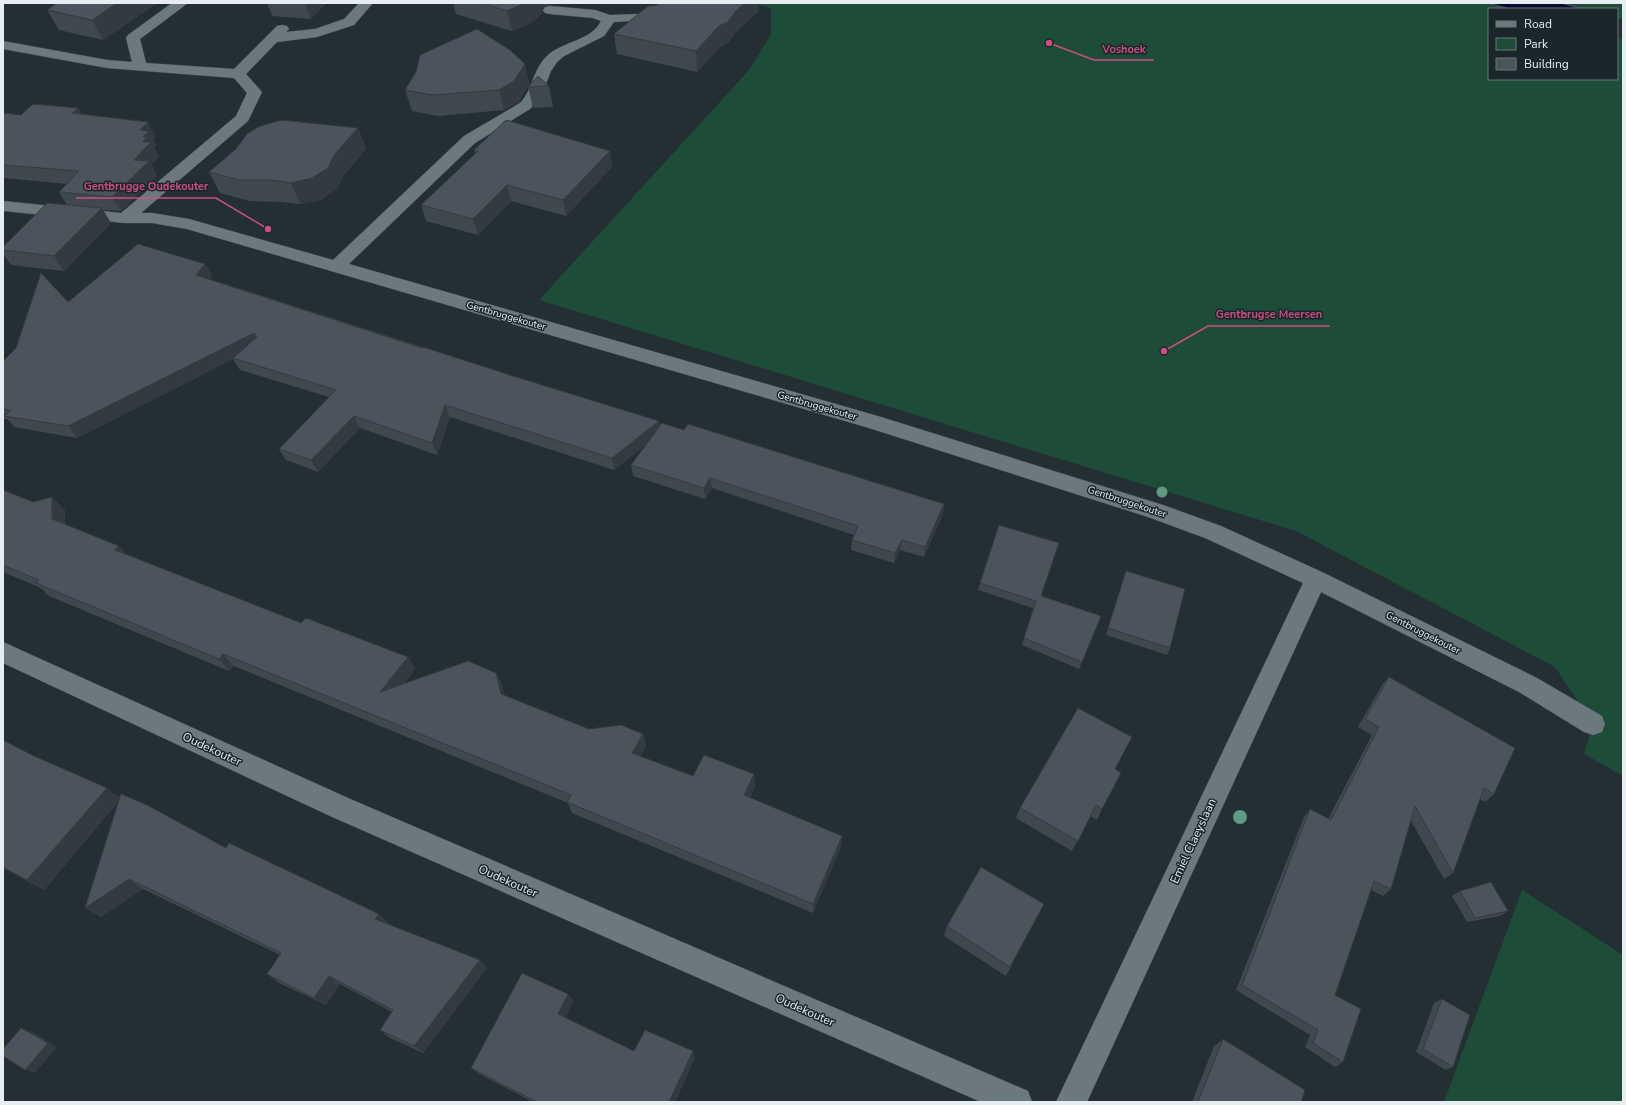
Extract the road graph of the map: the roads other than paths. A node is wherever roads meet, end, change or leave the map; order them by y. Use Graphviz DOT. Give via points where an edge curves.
graph roads {
  1 [pos="181,3"];
  2 [pos="366,3"];
  3 [pos="550,10"];
  4 [pos="609,19"];
  5 [pos="653,21"];
  6 [pos="3,45"];
  7 [pos="140,67"];
  8 [pos="238,74"];
  9 [pos="3,206"];
  10 [pos="125,218"];
  11 [pos="336,267"];
  12 [pos="1316,579"];
  13 [pos="3,652"];
  14 [pos="1593,724"];
  15 [pos="1017,1102"];
  16 [pos="1071,1102"];
  1 -- 7 [label="street" via="132,38"];
  2 -- 8 [label="street" via="349,22 317,33 277,33"];
  3 -- 4 [label="street" via="595,14"];
  4 -- 5 [label="street" via="641,17"];
  4 -- 11 [label="street" via="600,34 551,60 540,79 535,95 526,106 475,135"];
  6 -- 7 [label="street" via="107,64"];
  7 -- 8 [label="street"];
  8 -- 10 [label="street" via="255,92 242,118"];
  9 -- 10 [label="street, Gentbruggekouter"];
  10 -- 11 [label="street, Gentbruggekouter" via="152,218 189,224"];
  11 -- 12 [label="street, Gentbruggekouter" via="874,422 1155,511 1213,532"];
  12 -- 14 [label="street, Gentbruggekouter" via="1528,685"];
  12 -- 16 [label="street, Emiel Claeyslaan"];
  13 -- 15 [label="street, Oudekouter" via="339,807"];
}
